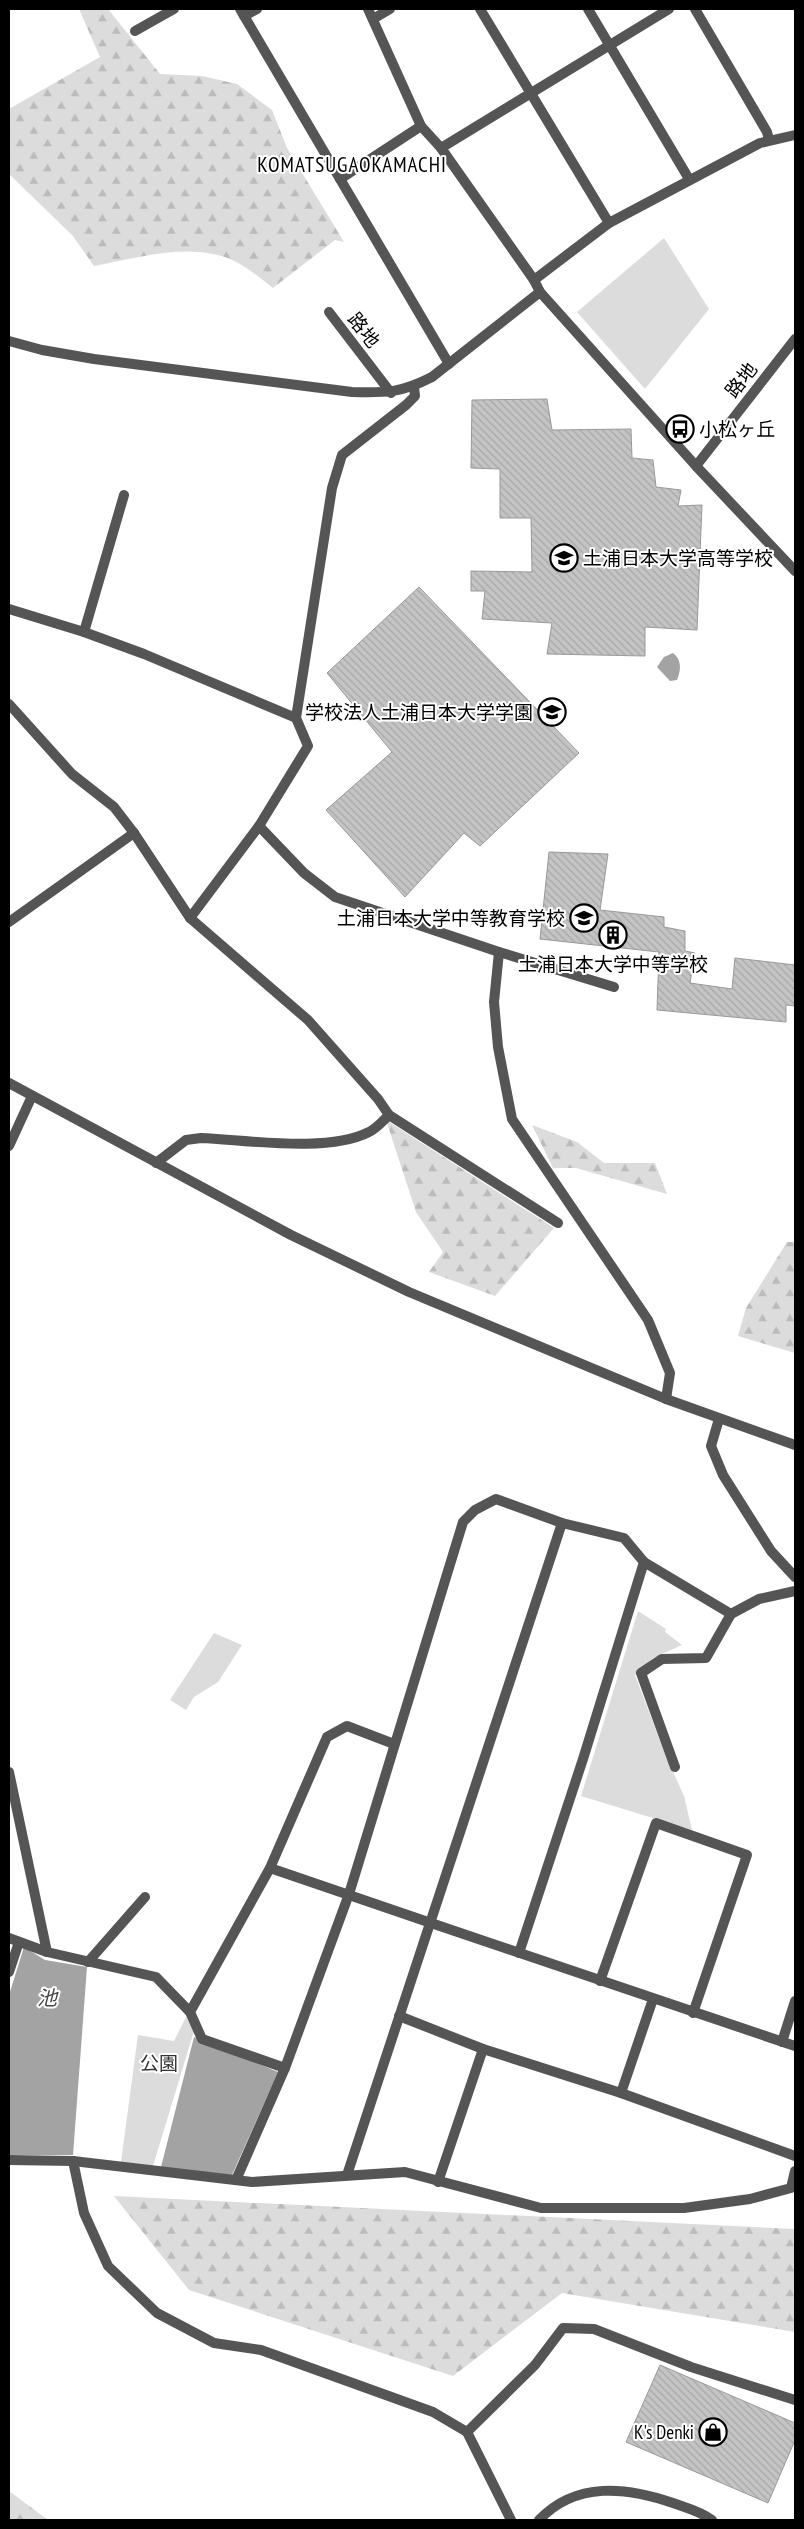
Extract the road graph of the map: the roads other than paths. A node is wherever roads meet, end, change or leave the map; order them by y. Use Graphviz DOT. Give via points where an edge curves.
graph roads {
  1 [pos="174,9"];
  2 [pos="257,9"];
  3 [pos="368,9"];
  4 [pos="390,9"];
  5 [pos="480,9"];
  6 [pos="588,9"];
  7 [pos="695,9"];
  8 [pos="666,10"];
  9 [pos="242,12"];
  10 [pos="373,19"];
  11 [pos="135,31"];
  12 [pos="608,44"];
  13 [pos="532,92"];
  14 [pos="421,126"];
  15 [pos="795,135"];
  16 [pos="769,140"];
  17 [pos="441,148"];
  18 [pos="340,179"];
  19 [pos="689,179"];
  20 [pos="609,223"];
  21 [pos="534,280"];
  22 [pos="540,292"];
  23 [pos="329,312"];
  24 [pos="795,339"];
  25 [pos="9,341"];
  26 [pos="449,364"];
  27 [pos="414,387"];
  28 [pos="391,393"];
  29 [pos="696,466"];
  30 [pos="124,495"];
  31 [pos="794,566"];
  32 [pos="9,609"];
  33 [pos="84,632"];
  34 [pos="9,704"];
  35 [pos="296,718"];
  36 [pos="259,826"];
  37 [pos="134,833"];
  38 [pos="190,918"];
  39 [pos="9,922"];
  40 [pos="499,952"];
  41 [pos="614,987"];
  42 [pos="9,1083"];
  43 [pos="32,1096"];
  44 [pos="389,1115"];
  45 [pos="9,1146"];
  46 [pos="156,1163"];
  47 [pos="558,1223"];
  48 [pos="666,1399"];
  49 [pos="719,1419"];
  50 [pos="795,1445"];
  51 [pos="562,1523"];
  52 [pos="644,1562"];
  53 [pos="795,1577"];
  54 [pos="795,1591"];
  55 [pos="731,1614"];
  56 [pos="394,1744"];
  57 [pos="675,1767"];
  58 [pos="9,1772"];
  59 [pos="270,1868"];
  60 [pos="349,1894"];
  61 [pos="145,1897"];
  62 [pos="431,1923"];
  63 [pos="9,1938"];
  64 [pos="20,1942"];
  65 [pos="47,1952"];
  66 [pos="520,1953"];
  67 [pos="88,1962"];
  68 [pos="9,1972"];
  69 [pos="600,1981"];
  70 [pos="654,2000"];
  71 [pos="795,2001"];
  72 [pos="190,2012"];
  73 [pos="693,2013"];
  74 [pos="399,2016"];
  75 [pos="782,2042"];
  76 [pos="795,2046"];
  77 [pos="483,2049"];
  78 [pos="285,2068"];
  79 [pos="621,2093"];
  80 [pos="795,2156"];
  81 [pos="9,2160"];
  82 [pos="73,2161"];
  83 [pos="795,2170"];
  84 [pos="347,2175"];
  85 [pos="236,2180"];
  86 [pos="438,2182"];
  87 [pos="795,2400"];
  88 [pos="466,2432"];
  89 [pos="512,2520"];
  90 [pos="539,2520"];
  91 [pos="712,2520"];
  1 -- 11 [label="street"];
  2 -- 9 [label="street"];
  3 -- 10 [label="street"];
  4 -- 10 [label="street"];
  5 -- 13 [label="street"];
  6 -- 12 [label="street"];
  7 -- 16 [label="street"];
  8 -- 12 [label="street"];
  9 -- 18 [label="street"];
  10 -- 14 [label="street"];
  12 -- 13 [label="street"];
  12 -- 19 [label="street"];
  13 -- 17 [label="street"];
  13 -- 20 [label="street"];
  14 -- 17 [label="street"];
  14 -- 18 [label="street"];
  15 -- 16 [label="street"];
  16 -- 19 [label="street"];
  17 -- 21 [label="street"];
  18 -- 26 [label="street"];
  19 -- 20 [label="street"];
  20 -- 21 [label="street"];
  21 -- 22 [label="street"];
  22 -- 26 [label="street"];
  22 -- 29 [label="street"];
  23 -- 28 [label="street, 路地"];
  24 -- 29 [label="street, 路地"];
  25 -- 28 [label="street" via="94,359 352,392"];
  26 -- 27 [label="street"];
  27 -- 28 [label="street"];
  27 -- 35 [label="street" via="415,396 406,405 342,455 332,488"];
  29 -- 31 [label="street"];
  30 -- 33 [label="street"];
  32 -- 33 [label="street"];
  33 -- 35 [label="street"];
  34 -- 37 [label="street" via="72,774 114,807"];
  35 -- 36 [label="street" via="308,746"];
  36 -- 38 [label="street"];
  36 -- 40 [label="street" via="304,873 335,897"];
  37 -- 38 [label="street"];
  37 -- 39 [label="street"];
  38 -- 44 [label="street" via="308,1020"];
  40 -- 41 [label="street"];
  40 -- 48 [label="street" via="494,1002 498,1047 512,1119 648,1320 670,1373"];
  42 -- 43 [label="street"];
  43 -- 45 [label="street"];
  43 -- 46 [label="street"];
  44 -- 46 [label="street" via="370,1132 342,1142 320,1144 201,1138 186,1140"];
  44 -- 47 [label="street"];
  46 -- 48 [label="street" via="291,1235 409,1292"];
  48 -- 49 [label="street"];
  49 -- 50 [label="street"];
  49 -- 53 [label="street" via="711,1446 723,1475 771,1550"];
  51 -- 52 [label="street" via="624,1538"];
  51 -- 56 [label="street" via="496,1500 475,1510 462,1522"];
  51 -- 62 [label="street"];
  52 -- 55 [label="street"];
  52 -- 66 [label="street"];
  54 -- 55 [label="street" via="759,1599"];
  55 -- 57 [label="street" via="706,1658 662,1659 641,1673"];
  56 -- 59 [label="street" via="347,1726 327,1737"];
  56 -- 60 [label="street"];
  58 -- 65 [label="street"];
  59 -- 60 [label="street"];
  59 -- 72 [label="street"];
  60 -- 62 [label="street"];
  60 -- 78 [label="street"];
  61 -- 67 [label="street"];
  62 -- 66 [label="street"];
  62 -- 74 [label="street"];
  63 -- 64 [label="street"];
  64 -- 65 [label="street"];
  64 -- 68 [label="street"];
  65 -- 67 [label="street"];
  66 -- 69 [label="street"];
  67 -- 72 [label="street" via="156,1977"];
  69 -- 70 [label="street"];
  69 -- 73 [label="street" via="656,1823 746,1854"];
  70 -- 73 [label="street"];
  70 -- 79 [label="street"];
  71 -- 75 [label="street"];
  72 -- 78 [label="street" via="202,2039"];
  73 -- 75 [label="street"];
  74 -- 77 [label="street"];
  74 -- 84 [label="street"];
  75 -- 76 [label="street"];
  77 -- 79 [label="street"];
  77 -- 86 [label="street"];
  78 -- 85 [label="street"];
  79 -- 80 [label="street"];
  81 -- 82 [label="street"];
  82 -- 85 [label="street"];
  82 -- 88 [label="street" via="84,2212 108,2266 157,2313 214,2343 261,2350 433,2412"];
  83 -- 86 [label="street" via="791,2188 750,2199 684,2208 541,2208"];
  84 -- 85 [label="street" via="252,2182"];
  84 -- 86 [label="street" via="405,2172"];
  87 -- 88 [label="street" via="691,2367 594,2330 563,2328 535,2365"];
  88 -- 89 [label="street"];
  90 -- 91 [label="street" via="575,2496 608,2489 648,2494 702,2513"];
}
